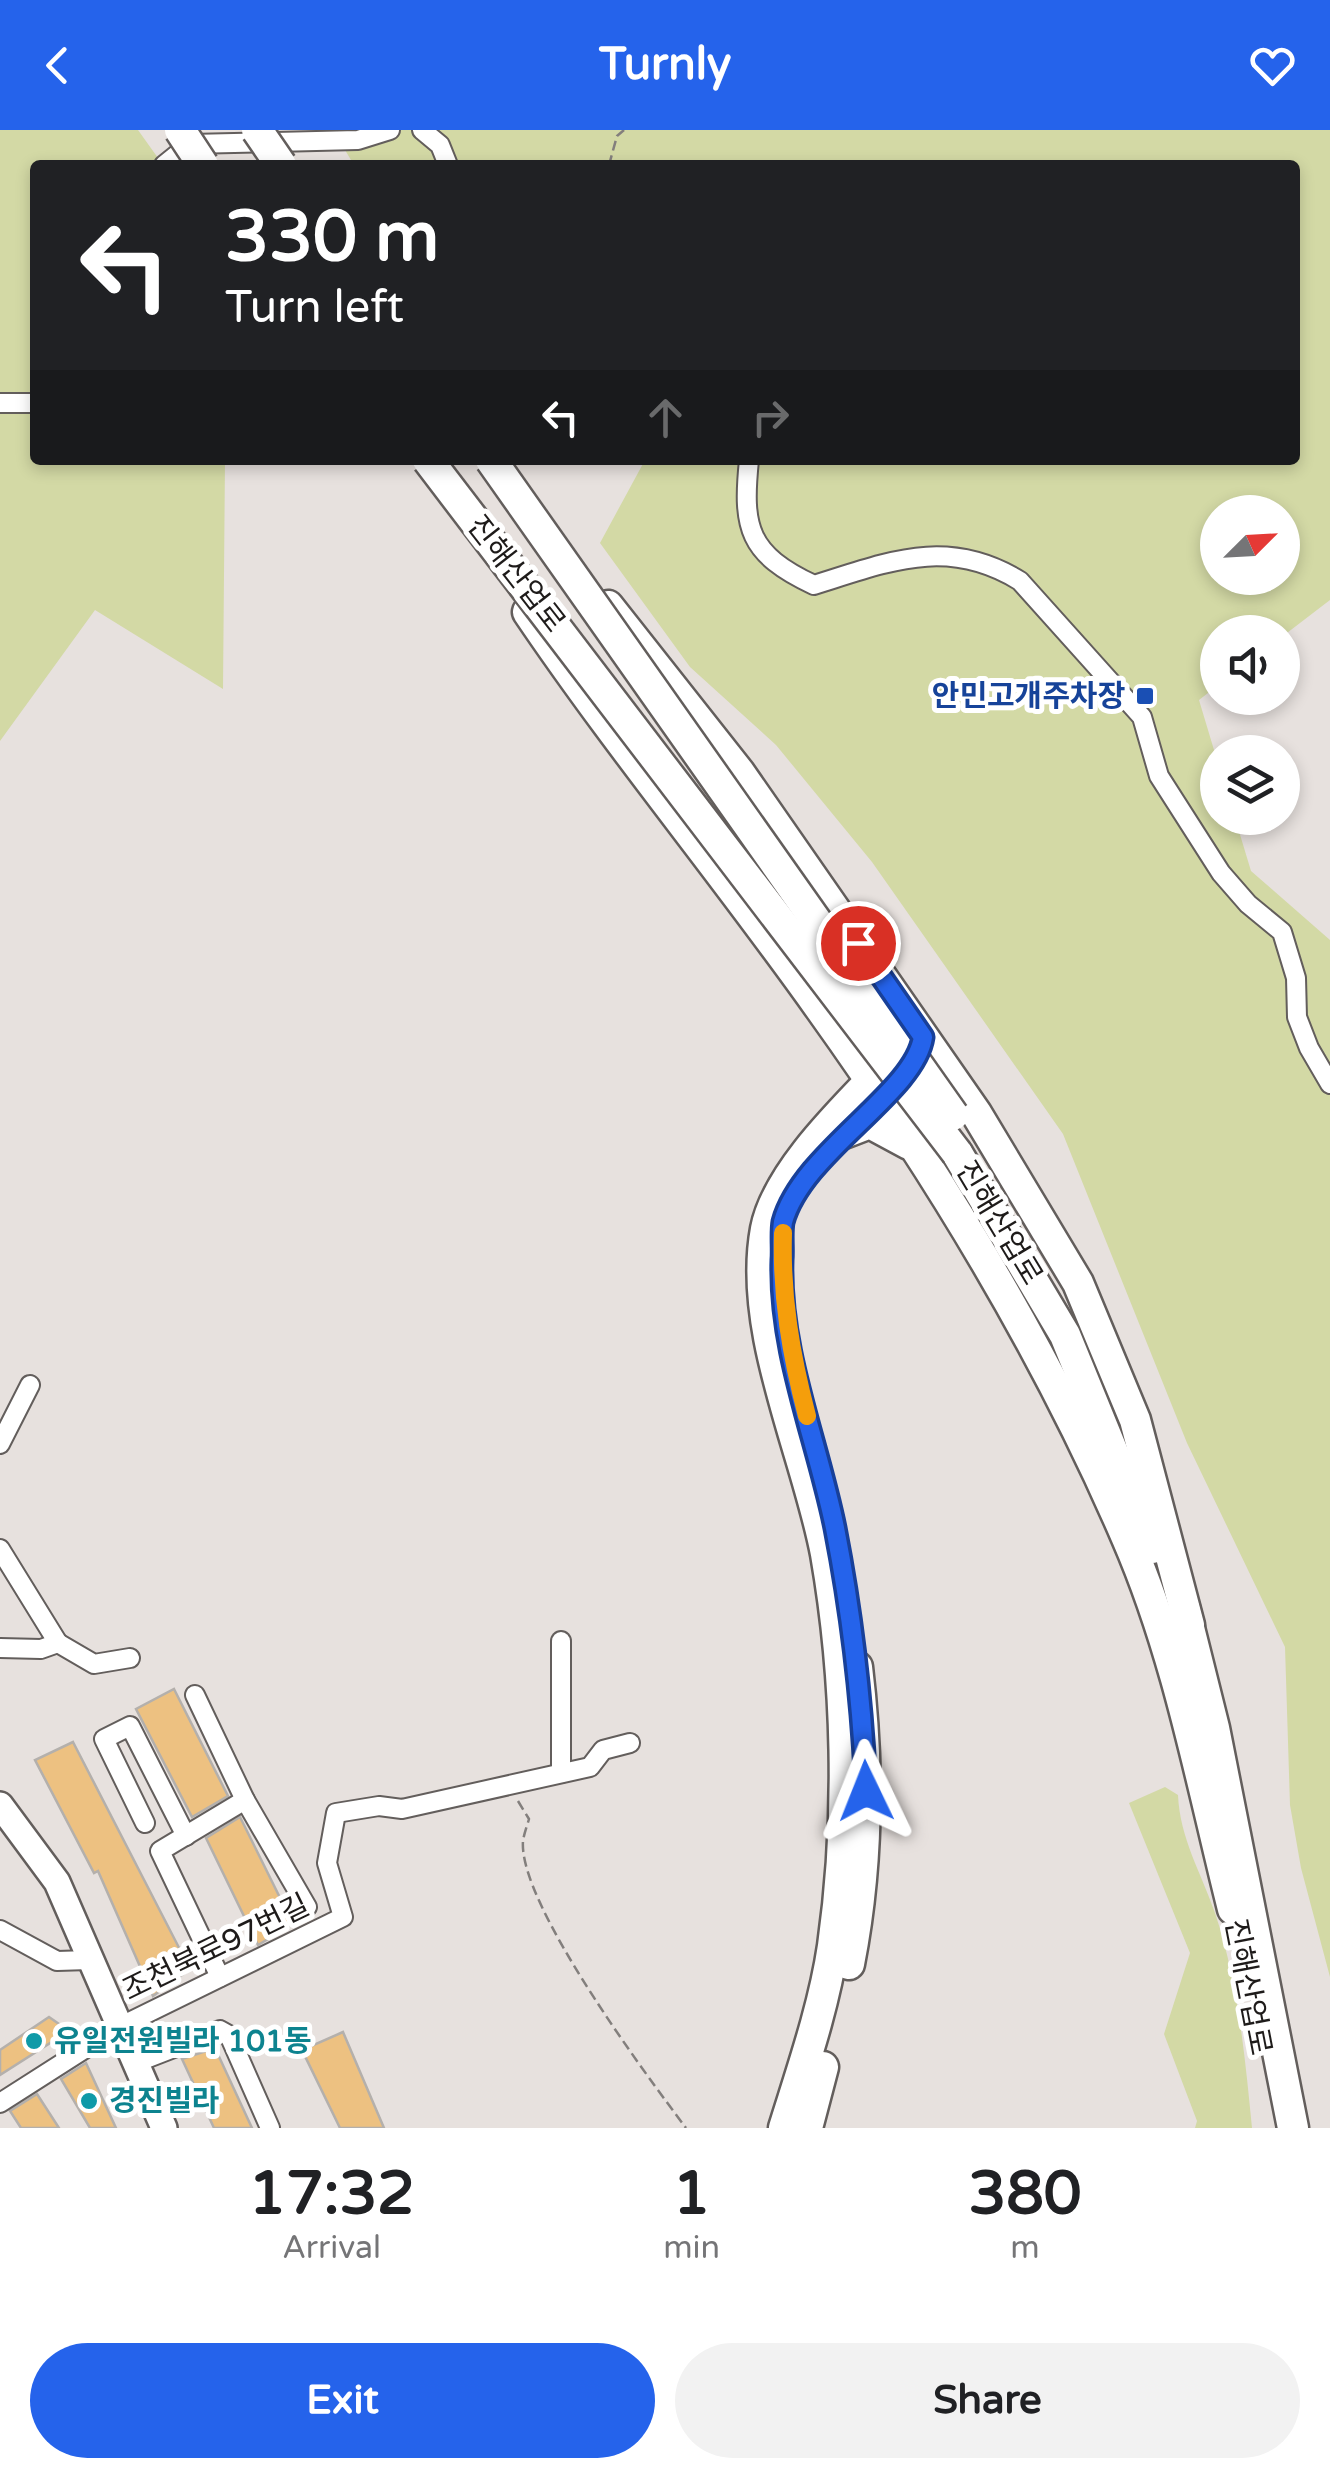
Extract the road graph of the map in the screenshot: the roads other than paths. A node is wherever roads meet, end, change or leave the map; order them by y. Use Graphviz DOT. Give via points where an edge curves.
graph roads {
  1 [pos="180,130"];
  2 [pos="256,130"];
  3 [pos="390,130"];
  4 [pos="422,130"];
  5 [pos="170,160"];
  6 [pos="200,160"];
  7 [pos="278,160"];
  8 [pos="446,160"];
  9 [pos="0,403"];
  10 [pos="30,403"];
  11 [pos="429,465"];
  12 [pos="430,465"];
  13 [pos="495,465"];
  14 [pos="748,465"];
  15 [pos="525,508"];
  16 [pos="923,1037"];
  17 [pos="843,1041"];
  18 [pos="1330,1084"];
  19 [pos="877,1089"];
  20 [pos="841,1125"];
  21 [pos="918,1150"];
  22 [pos="966,1150"];
  23 [pos="1093,1359"];
  24 [pos="30,1385"];
  25 [pos="1106,1418"];
  26 [pos="0,1444"];
  27 [pos="0,1549"];
  28 [pos="561,1641"];
  29 [pos="58,1643"];
  30 [pos="0,1648"];
  31 [pos="130,1658"];
  32 [pos="195,1695"];
  33 [pos="630,1743"];
  34 [pos="561,1773"];
  35 [pos="245,1800"];
  36 [pos="0,1805"];
  37 [pos="145,1824"];
  38 [pos="186,1836"];
  39 [pos="307,1906"];
  40 [pos="0,1930"];
  41 [pos="89,1960"];
  42 [pos="220,1977"];
  43 [pos="119,2026"];
  44 [pos="135,2064"];
  45 [pos="0,2103"];
  46 [pos="164,2128"];
  47 [pos="270,2128"];
  48 [pos="784,2128"];
  49 [pos="807,2128"];
  50 [pos="1276,2128"];
  51 [pos="1293,2128"];
  1 -- 6 [label="highway, bridge"];
  2 -- 7 [label="highway, bridge"];
  3 -- 5 [label="street" via="358,140 190,144"];
  4 -- 8 [label="street"];
  9 -- 10 [label="street"];
  11 -- 17 [label="highway, bridge" via="578,686"];
  12 -- 22 [label="highway, 진해산업로, bridge"];
  13 -- 15 [label="highway, 진해산업로, bridge"];
  14 -- 18 [label="street" via="744,511 755,541 804,580 814,584 904,556 966,557 1020,581 1142,718 1158,776 1210,856 1240,896 1282,932 1296,978 1297,1017"];
  15 -- 16 [label="highway, bridge" via="739,772"];
  15 -- 22 [label="highway, 진해산업로, bridge"];
  16 -- 19 [label="highway" via="911,1068"];
  16 -- 23 [label="highway" via="1078,1283"];
  17 -- 19 [label="highway"];
  17 -- 20 [label="highway" via="852,1074"];
  19 -- 20 [label="highway"];
  19 -- 21 [label="highway"];
  20 -- 21 [label="highway" via="870,1123"];
  20 -- 48 [label="highway" via="784,1182 766,1226 763,1272 772,1342 825,1550 844,1766 833,1950"];
  20 -- 49 [label="highway" via="784,1222 782,1286 792,1357 848,1598 866,1791 862,1896"];
  21 -- 25 [label="highway" via="1042,1368"];
  22 -- 23 [label="highway, 진해산업로" via="1032,1239"];
  23 -- 25 [label="highway, 진해산업로"];
  24 -- 26 [label="street"];
  25 -- 50 [label="highway, 진해산업로" via="1170,1609"];
  25 -- 51 [label="highway, 진해산업로" via="1156,1508 1188,1626"];
  27 -- 29 [label="street"];
  28 -- 34 [label="street"];
  29 -- 30 [label="street"];
  29 -- 31 [label="street" via="94,1664"];
  32 -- 35 [label="street"];
  33 -- 34 [label="street, 조천북로97번길" via="603,1750 590,1768"];
  34 -- 42 [label="street, 조천북로97번길" via="402,1809 336,1813 327,1863 342,1916"];
  35 -- 38 [label="street"];
  35 -- 39 [label="street"];
  36 -- 41 [label="street" via="57,1882"];
  37 -- 38 [label="street" via="104,1739 130,1726"];
  38 -- 42 [label="street" via="160,1852"];
  40 -- 41 [label="street" via="57,1961"];
  41 -- 43 [label="street"];
  42 -- 43 [label="street, 조천북로97번길"];
  43 -- 44 [label="street"];
  43 -- 45 [label="street, 조천북로97번길"];
  44 -- 46 [label="street"];
  44 -- 47 [label="street" via="220,2030 229,2035"];
}
